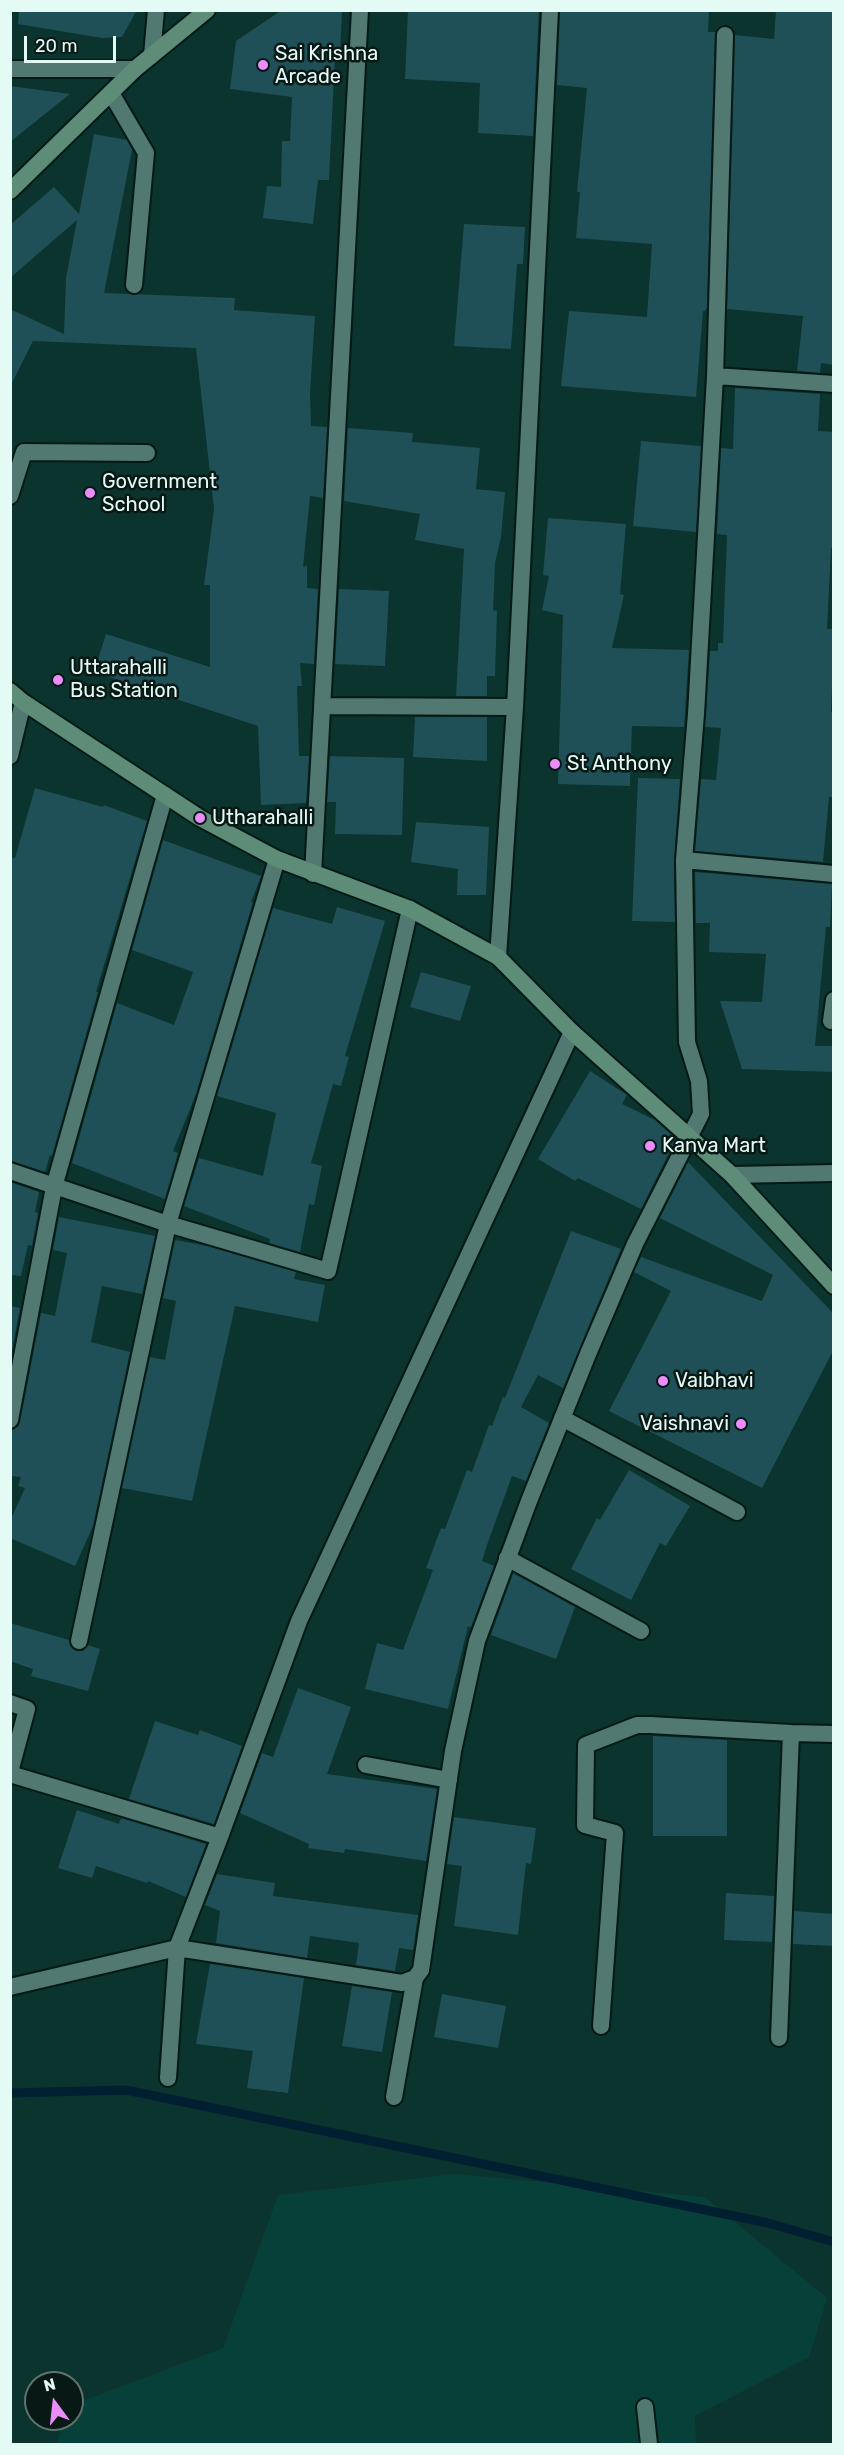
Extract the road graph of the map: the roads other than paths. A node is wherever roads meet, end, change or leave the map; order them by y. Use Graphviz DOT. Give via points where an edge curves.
graph roads {
  1 [pos="156,10"];
  2 [pos="207,10"];
  3 [pos="360,10"];
  4 [pos="550,10"];
  5 [pos="725,35"];
  6 [pos="152,55"];
  7 [pos="10,69"];
  8 [pos="135,69"];
  9 [pos="111,93"];
  10 [pos="10,191"];
  11 [pos="134,285"];
  12 [pos="715,376"];
  13 [pos="834,384"];
  14 [pos="147,453"];
  15 [pos="10,496"];
  16 [pos="17,697"];
  17 [pos="322,706"];
  18 [pos="515,707"];
  19 [pos="10,756"];
  20 [pos="165,795"];
  21 [pos="277,860"];
  22 [pos="684,860"];
  23 [pos="313,873"];
  24 [pos="834,874"];
  25 [pos="410,909"];
  26 [pos="498,957"];
  27 [pos="834,1000"];
  28 [pos="831,1021"];
  29 [pos="572,1032"];
  30 [pos="691,1137"];
  31 [pos="10,1171"];
  32 [pos="834,1173"];
  33 [pos="732,1175"];
  34 [pos="54,1187"];
  35 [pos="168,1224"];
  36 [pos="834,1286"];
  37 [pos="562,1418"];
  38 [pos="10,1420"];
  39 [pos="737,1512"];
  40 [pos="507,1558"];
  41 [pos="641,1631"];
  42 [pos="79,1641"];
  43 [pos="10,1703"];
  44 [pos="790,1733"];
  45 [pos="834,1734"];
  46 [pos="366,1765"];
  47 [pos="10,1773"];
  48 [pos="449,1780"];
  49 [pos="220,1837"];
  50 [pos="177,1948"];
  51 [pos="415,1978"];
  52 [pos="10,1987"];
  53 [pos="601,2026"];
  54 [pos="779,2038"];
  55 [pos="168,2078"];
  56 [pos="394,2097"];
  57 [pos="645,2407"];
  58 [pos="649,2445"];
  1 -- 6 [label="street"];
  2 -- 6 [label="main road"];
  3 -- 17 [label="street"];
  4 -- 18 [label="street"];
  5 -- 12 [label="street"];
  6 -- 8 [label="main road"];
  7 -- 8 [label="street"];
  8 -- 9 [label="main road"];
  9 -- 10 [label="main road"];
  9 -- 11 [label="street" via="146,153"];
  12 -- 13 [label="street"];
  12 -- 22 [label="street"];
  14 -- 15 [label="street" via="24,452"];
  16 -- 19 [label="street"];
  16 -- 20 [label="main road"];
  17 -- 18 [label="street"];
  17 -- 23 [label="street"];
  18 -- 26 [label="street"];
  20 -- 21 [label="main road"];
  20 -- 34 [label="street"];
  21 -- 23 [label="main road"];
  21 -- 35 [label="street"];
  22 -- 24 [label="street"];
  22 -- 30 [label="street" via="687,1042 699,1081 701,1114"];
  23 -- 25 [label="main road"];
  25 -- 26 [label="main road"];
  25 -- 35 [label="street" via="328,1271"];
  26 -- 29 [label="main road"];
  27 -- 28 [label="street"];
  29 -- 30 [label="main road"];
  29 -- 49 [label="street" via="299,1621"];
  30 -- 33 [label="main road"];
  30 -- 37 [label="street" via="635,1244"];
  31 -- 34 [label="street"];
  32 -- 33 [label="street"];
  33 -- 36 [label="main road"];
  34 -- 35 [label="street"];
  34 -- 38 [label="street"];
  35 -- 42 [label="street"];
  37 -- 39 [label="street"];
  37 -- 40 [label="street"];
  40 -- 41 [label="street"];
  40 -- 48 [label="street" via="477,1641"];
  43 -- 47 [label="street" via="27,1709"];
  44 -- 45 [label="street"];
  44 -- 53 [label="street" via="637,1725 586,1745 585,1825 615,1833"];
  44 -- 54 [label="street"];
  46 -- 48 [label="street"];
  47 -- 49 [label="street"];
  48 -- 51 [label="street" via="423,1962"];
  49 -- 50 [label="street"];
  50 -- 51 [label="street" via="402,1983"];
  50 -- 52 [label="street"];
  50 -- 55 [label="street"];
  51 -- 56 [label="street"];
  57 -- 58 [label="street"];
}
